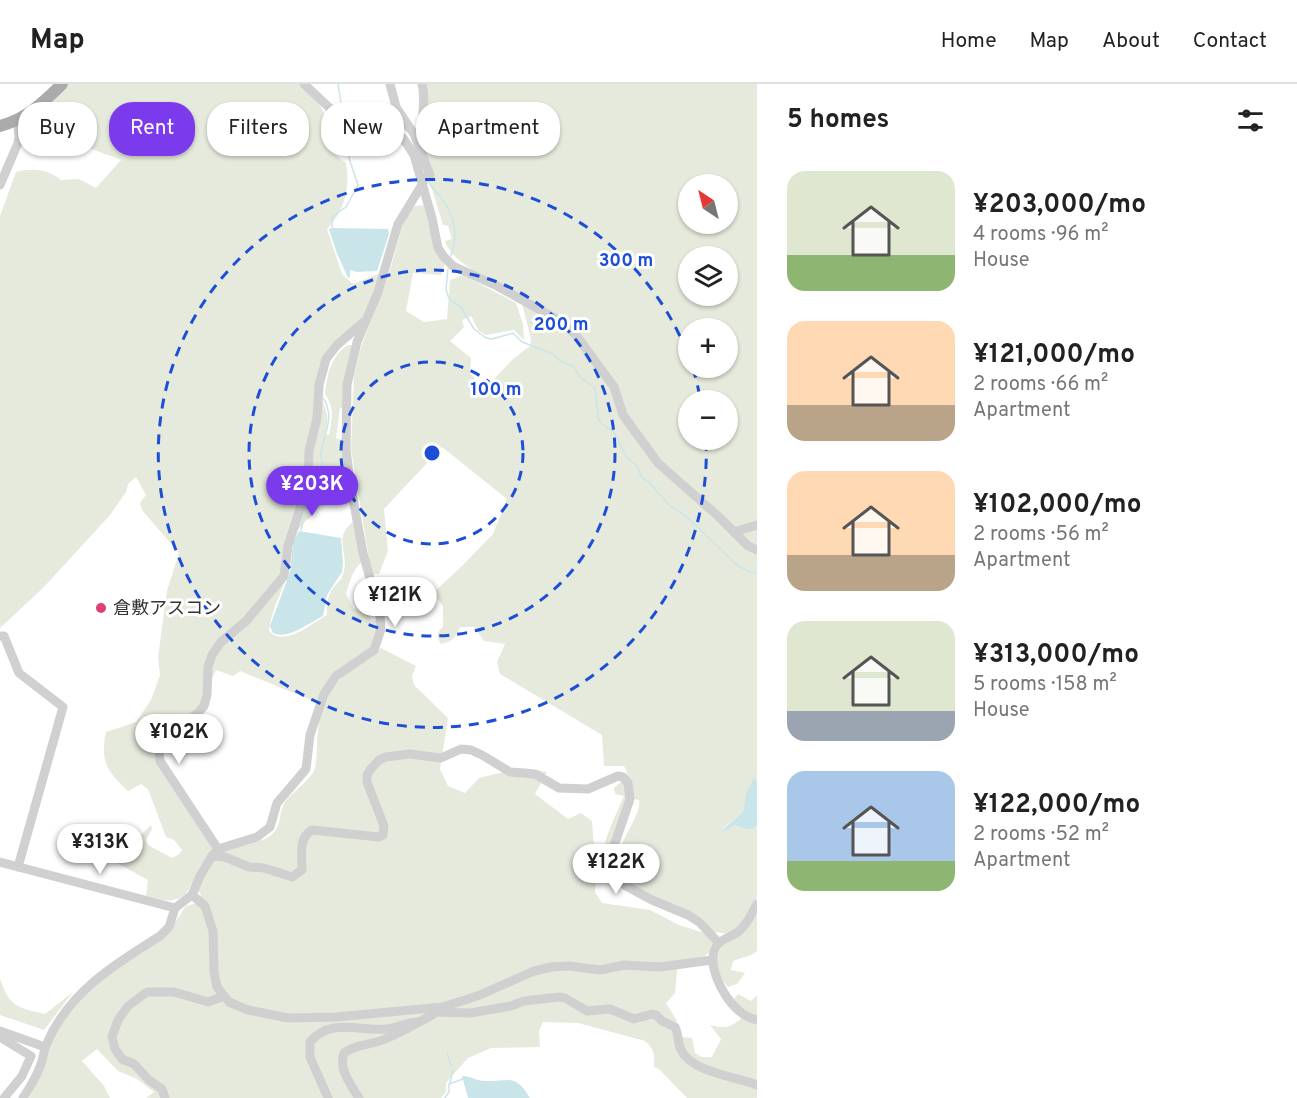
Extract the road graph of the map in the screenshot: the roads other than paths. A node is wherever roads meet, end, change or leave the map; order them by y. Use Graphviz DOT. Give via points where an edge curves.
graph roads {
  1 [pos="62,84"];
  2 [pos="304,84"];
  3 [pos="390,84"];
  4 [pos="422,84"];
  5 [pos="424,102"];
  6 [pos="17,121"];
  7 [pos="0,126"];
  8 [pos="405,131"];
  9 [pos="416,138"];
  10 [pos="424,156"];
  11 [pos="424,178"];
  12 [pos="0,186"];
  13 [pos="369,318"];
  14 [pos="757,525"];
  15 [pos="734,532"];
  16 [pos="757,550"];
  17 [pos="0,636"];
  18 [pos="215,852"];
  19 [pos="0,862"];
  20 [pos="18,867"];
  21 [pos="192,895"];
  22 [pos="757,904"];
  23 [pos="175,908"];
  24 [pos="719,943"];
  25 [pos="712,960"];
  26 [pos="225,996"];
  27 [pos="433,1010"];
  28 [pos="757,1020"];
  29 [pos="419,1022"];
  30 [pos="0,1031"];
  31 [pos="0,1037"];
  32 [pos="45,1047"];
  33 [pos="757,1085"];
  34 [pos="4,1098"];
  35 [pos="23,1098"];
  36 [pos="165,1098"];
  37 [pos="328,1098"];
  38 [pos="359,1098"];
  1 -- 6 [label="main road"];
  2 -- 8 [label="street" via="345,119"];
  3 -- 8 [label="street"];
  4 -- 5 [label="street"];
  6 -- 7 [label="main road"];
  6 -- 12 [label="street" via="20,136"];
  8 -- 9 [label="street"];
  8 -- 11 [label="street"];
  10 -- 11 [label="street" via="430,175"];
  11 -- 13 [label="street" via="398,224"];
  11 -- 15 [label="street" via="438,248 444,257 453,266 497,286 576,335 614,387 623,415 658,463"];
  13 -- 18 [label="street" via="357,342 347,385 346,449 363,553 381,629 374,650 336,676 324,694 310,735 306,769 277,802 270,826 258,837"];
  13 -- 18 [label="street" via="326,359 309,451 308,484 288,546 284,576 212,655 204,706 158,743 160,761"];
  14 -- 15 [label="street"];
  15 -- 16 [label="street"];
  17 -- 20 [label="street" via="4,636 19,673 63,707"];
  18 -- 21 [label="street"];
  18 -- 24 [label="street" via="249,867 292,877 302,870 303,839 312,830 383,835 384,826 367,775 379,760 392,755 441,758 460,749 471,750 510,772 535,774 559,788 588,789 618,776 628,783 630,799 612,852 619,878 626,886 699,922"];
  19 -- 20 [label="street"];
  20 -- 23 [label="street"];
  21 -- 23 [label="street"];
  21 -- 26 [label="street" via="205,906 213,931 217,987"];
  22 -- 24 [label="street" via="748,922"];
  23 -- 32 [label="street" via="169,927 160,936 95,979 58,1023"];
  24 -- 25 [label="street"];
  25 -- 27 [label="street" via="600,970 551,967"];
  25 -- 28 [label="street" via="733,1006"];
  26 -- 27 [label="street" via="229,1002 248,1010 288,1018"];
  26 -- 36 [label="street" via="208,1002 174,992 147,992 117,1020 112,1036 115,1050 162,1089"];
  27 -- 29 [label="street" via="432,1015"];
  27 -- 33 [label="street" via="470,1013 559,997 587,1011 616,1010 634,1019 652,1014 675,1027 680,1048 696,1065"];
  29 -- 37 [label="street" via="383,1030 338,1027 315,1035 309,1050"];
  29 -- 38 [label="street" via="386,1039 344,1053 344,1072"];
  30 -- 32 [label="street"];
  31 -- 34 [label="street" via="31,1056 22,1076"];
  32 -- 35 [label="street"];
}
